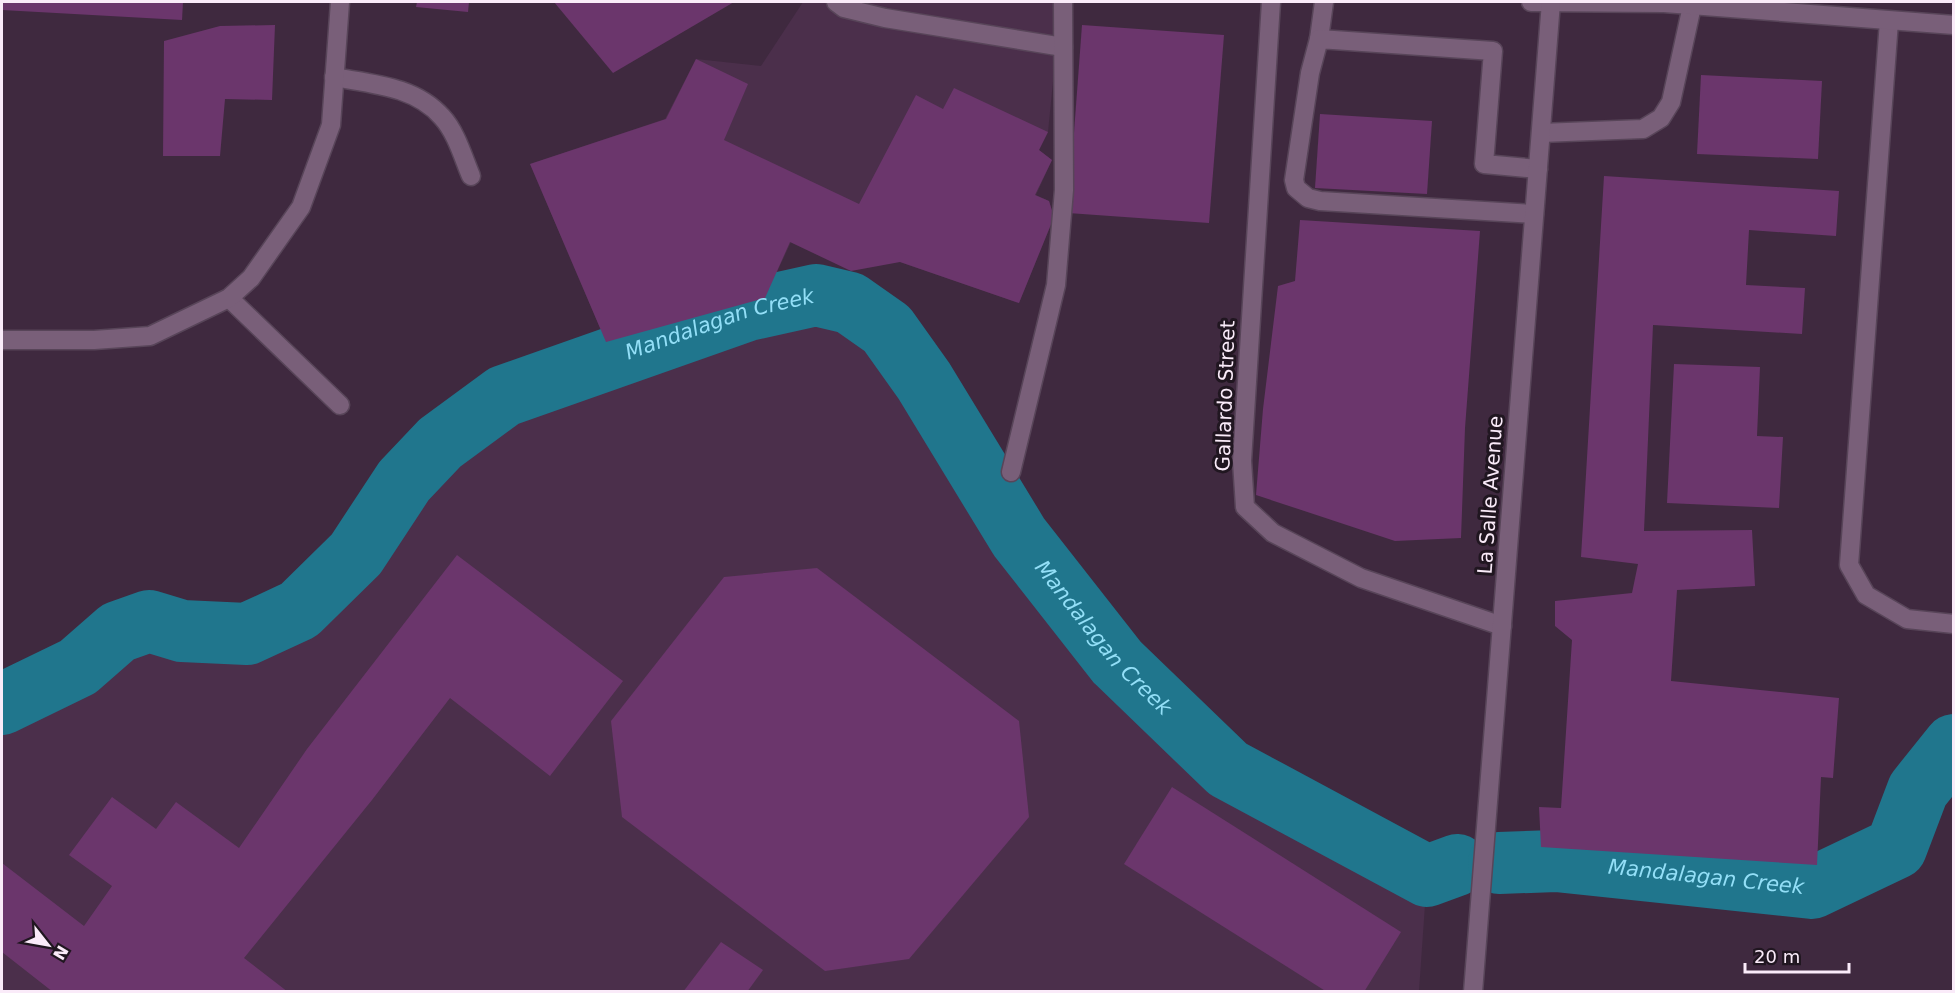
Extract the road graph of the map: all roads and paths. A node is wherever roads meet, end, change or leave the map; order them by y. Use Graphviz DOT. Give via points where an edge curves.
graph roads {
  1 [pos="340,2"];
  2 [pos="836,2"];
  3 [pos="1064,2"];
  4 [pos="1271,2"];
  5 [pos="1324,2"];
  6 [pos="1531,2"];
  7 [pos="1551,3"];
  8 [pos="1692,6"];
  9 [pos="1889,21"];
  10 [pos="1953,25"];
  11 [pos="1318,39"];
  12 [pos="1062,47"];
  13 [pos="334,78"];
  14 [pos="1541,133"];
  15 [pos="1538,169"];
  16 [pos="471,176"];
  17 [pos="1534,214"];
  18 [pos="229,298"];
  19 [pos="2,340"];
  20 [pos="340,405"];
  21 [pos="1011,472"];
  22 [pos="1953,624"];
  23 [pos="1502,626"];
  24 [pos="1473,992"];
  1 -- 13 [label="street"];
  2 -- 12 [label="street" via="844,8 885,18"];
  3 -- 12 [label="street"];
  4 -- 23 [label="street, Gallardo Street" via="1242,461 1245,507 1273,533 1361,578"];
  5 -- 11 [label="street"];
  6 -- 7 [label="street"];
  7 -- 8 [label="street"];
  7 -- 14 [label="street, La Salle Avenue"];
  8 -- 9 [label="street"];
  8 -- 14 [label="street" via="1671,102 1661,118 1643,129"];
  9 -- 10 [label="street"];
  9 -- 22 [label="street" via="1849,565 1866,595 1907,619"];
  11 -- 15 [label="street" via="1493,51 1484,164"];
  11 -- 17 [label="street" via="1294,180 1296,188 1308,198"];
  12 -- 21 [label="street" via="1064,190 1056,285"];
  13 -- 16 [label="street" via="393,87 418,96 443,117"];
  13 -- 18 [label="street" via="331,125 302,207 251,278"];
  14 -- 15 [label="street, La Salle Avenue"];
  15 -- 17 [label="street, La Salle Avenue"];
  17 -- 23 [label="street, La Salle Avenue"];
  18 -- 19 [label="street" via="150,336"];
  18 -- 20 [label="street"];
  23 -- 24 [label="street, La Salle Avenue"];
}
